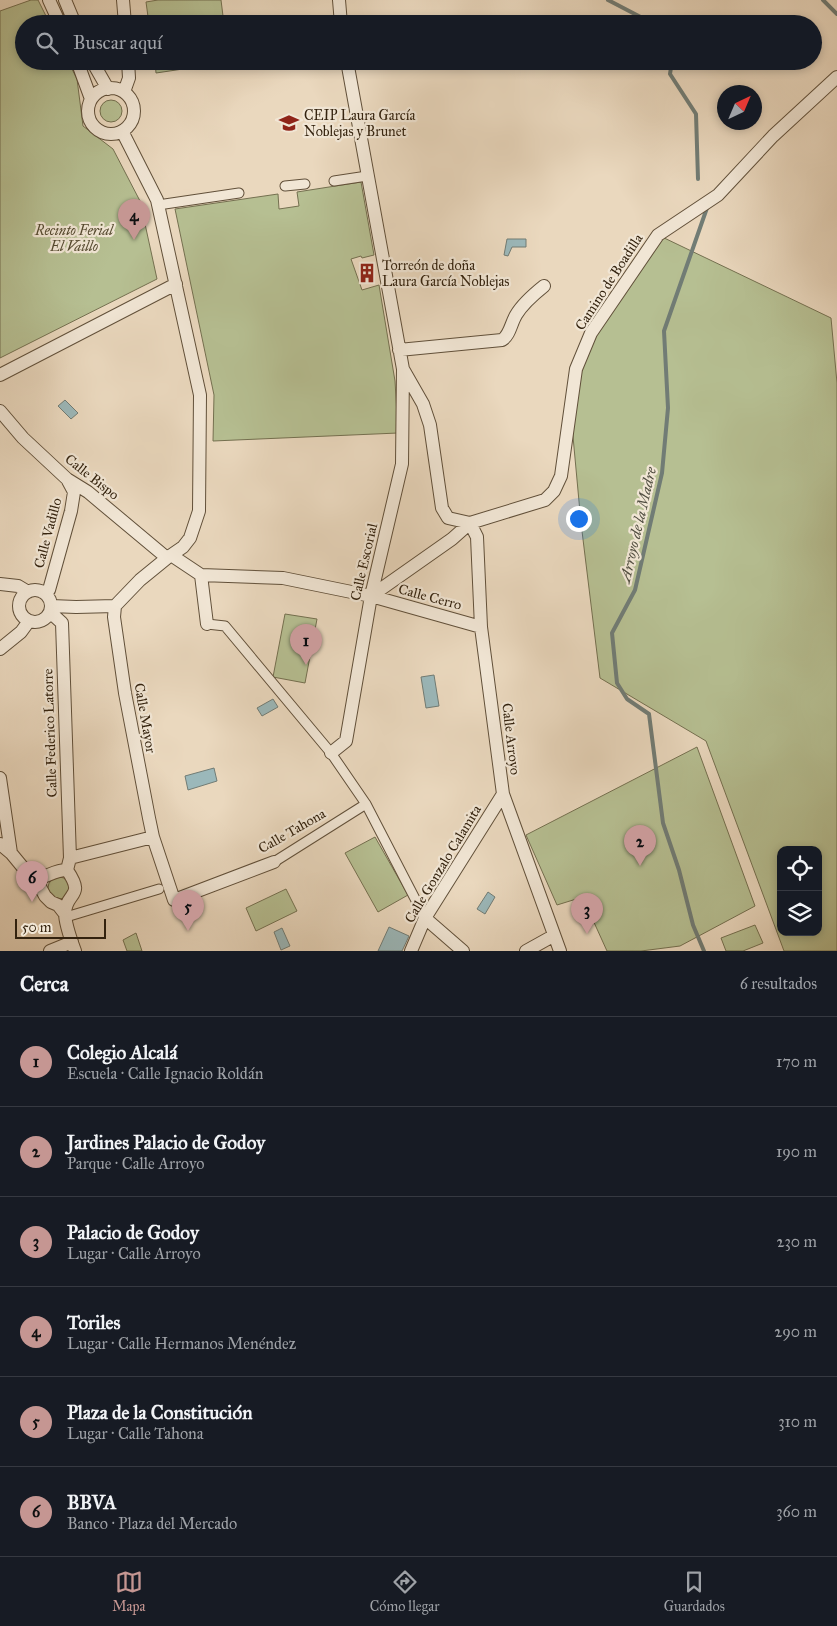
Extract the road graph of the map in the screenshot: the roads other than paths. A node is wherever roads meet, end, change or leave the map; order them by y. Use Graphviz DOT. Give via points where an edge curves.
graph roads {
  1 [pos="49,0"];
  2 [pos="65,0"];
  3 [pos="123,0"];
  4 [pos="339,0"];
  5 [pos="56,15"];
  6 [pos="72,15"];
  7 [pos="124,15"];
  8 [pos="340,15"];
  9 [pos="80,70"];
  10 [pos="97,70"];
  11 [pos="129,70"];
  12 [pos="349,70"];
  13 [pos="837,77"];
  14 [pos="108,89"];
  15 [pos="124,92"];
  16 [pos="91,99"];
  17 [pos="122,131"];
  18 [pos="368,176"];
  19 [pos="334,181"];
  20 [pos="304,184"];
  21 [pos="285,186"];
  22 [pos="239,193"];
  23 [pos="158,205"];
  24 [pos="176,284"];
  25 [pos="544,286"];
  26 [pos="399,350"];
  27 [pos="403,369"];
  28 [pos="0,376"];
  29 [pos="0,411"];
  30 [pos="67,479"];
  31 [pos="448,518"];
  32 [pos="470,523"];
  33 [pos="445,544"];
  34 [pos="169,557"];
  35 [pos="201,575"];
  36 [pos="0,584"];
  37 [pos="28,592"];
  38 [pos="42,592"];
  39 [pos="371,596"];
  40 [pos="115,606"];
  41 [pos="50,609"];
  42 [pos="29,621"];
  43 [pos="206,624"];
  44 [pos="481,627"];
  45 [pos="0,649"];
  46 [pos="331,753"];
  47 [pos="0,778"];
  48 [pos="503,794"];
  49 [pos="366,804"];
  50 [pos="153,837"];
  51 [pos="0,844"];
  52 [pos="11,853"];
  53 [pos="274,862"];
  54 [pos="68,864"];
  55 [pos="36,881"];
  56 [pos="158,888"];
  57 [pos="174,900"];
  58 [pos="66,915"];
  59 [pos="425,918"];
  60 [pos="553,936"];
  61 [pos="74,946"];
  62 [pos="50,951"];
  63 [pos="411,951"];
  64 [pos="463,951"];
  65 [pos="526,951"];
  66 [pos="560,951"];
  1 -- 5 [label="street"];
  2 -- 6 [label="street"];
  3 -- 7 [label="street"];
  4 -- 8 [label="street"];
  9 -- 16 [label="street"];
  10 -- 14 [label="street"];
  11 -- 15 [label="street" via="130,78"];
  12 -- 18 [label="street"];
  13 -- 32 [label="street, Camino de Boadilla" via="773,136 718,195 658,235 591,333 576,369 561,476 554,491 545,500"];
  14 -- 15 [label="street"];
  14 -- 16 [label="street"];
  15 -- 17 [label="street" via="130,99 133,117"];
  16 -- 17 [label="street" via="88,116 92,124 105,134"];
  17 -- 23 [label="street"];
  18 -- 19 [label="street"];
  18 -- 26 [label="street"];
  20 -- 21 [label="street"];
  22 -- 23 [label="street"];
  23 -- 24 [label="street"];
  24 -- 28 [label="street"];
  24 -- 34 [label="street" via="200,395 199,511 190,538"];
  25 -- 26 [label="street" via="529,298 502,340"];
  26 -- 27 [label="street"];
  27 -- 31 [label="street" via="423,404 430,425 442,508"];
  27 -- 39 [label="street, Calle Escorial" via="402,464"];
  29 -- 30 [label="street, Calle Bispo" via="23,438"];
  30 -- 34 [label="street, Calle Bispo"];
  30 -- 38 [label="street, Calle Vadillo" via="74,492 71,511 48,590"];
  31 -- 32 [label="street"];
  31 -- 33 [label="street"];
  32 -- 33 [label="street"];
  32 -- 44 [label="street, Calle Arroyo" via="477,537"];
  33 -- 39 [label="street"];
  34 -- 35 [label="street, Calle Bispo"];
  34 -- 40 [label="street"];
  35 -- 39 [label="street, Calle Cerro" via="283,578"];
  35 -- 43 [label="street"];
  36 -- 37 [label="street" via="18,586"];
  37 -- 38 [label="street"];
  37 -- 42 [label="street" via="21,598 19,607 22,616"];
  38 -- 41 [label="street" via="49,599"];
  39 -- 44 [label="street, Calle Cerro"];
  39 -- 46 [label="street, Calle Escorial" via="346,741"];
  40 -- 41 [label="street"];
  40 -- 50 [label="street, Calle Mayor" via="125,693"];
  41 -- 42 [label="street" via="45,619"];
  41 -- 54 [label="street, Calle Federico Latorre" via="62,623"];
  42 -- 45 [label="street" via="22,632"];
  43 -- 46 [label="street" via="225,626"];
  44 -- 48 [label="street, Calle Arroyo"];
  46 -- 49 [label="street"];
  47 -- 52 [label="street"];
  48 -- 59 [label="street, Calle Gonzalo Calamita"];
  48 -- 60 [label="street, Calle Arroyo"];
  49 -- 53 [label="street, Calle Tahona"];
  49 -- 59 [label="street"];
  50 -- 54 [label="street"];
  50 -- 57 [label="street, Calle Mayor"];
  51 -- 52 [label="street"];
  52 -- 55 [label="street"];
  53 -- 57 [label="street, Calle Tahona"];
  54 -- 55 [label="street"];
  54 -- 58 [label="street, Calle Federico Latorre" via="75,892"];
  55 -- 58 [label="street" via="45,896"];
  56 -- 58 [label="street"];
  58 -- 61 [label="street"];
  59 -- 63 [label="street, Calle Gonzalo Calamita"];
  59 -- 64 [label="street"];
  60 -- 65 [label="street"];
  60 -- 66 [label="street, Calle Arroyo"];
  61 -- 62 [label="street"];
}
